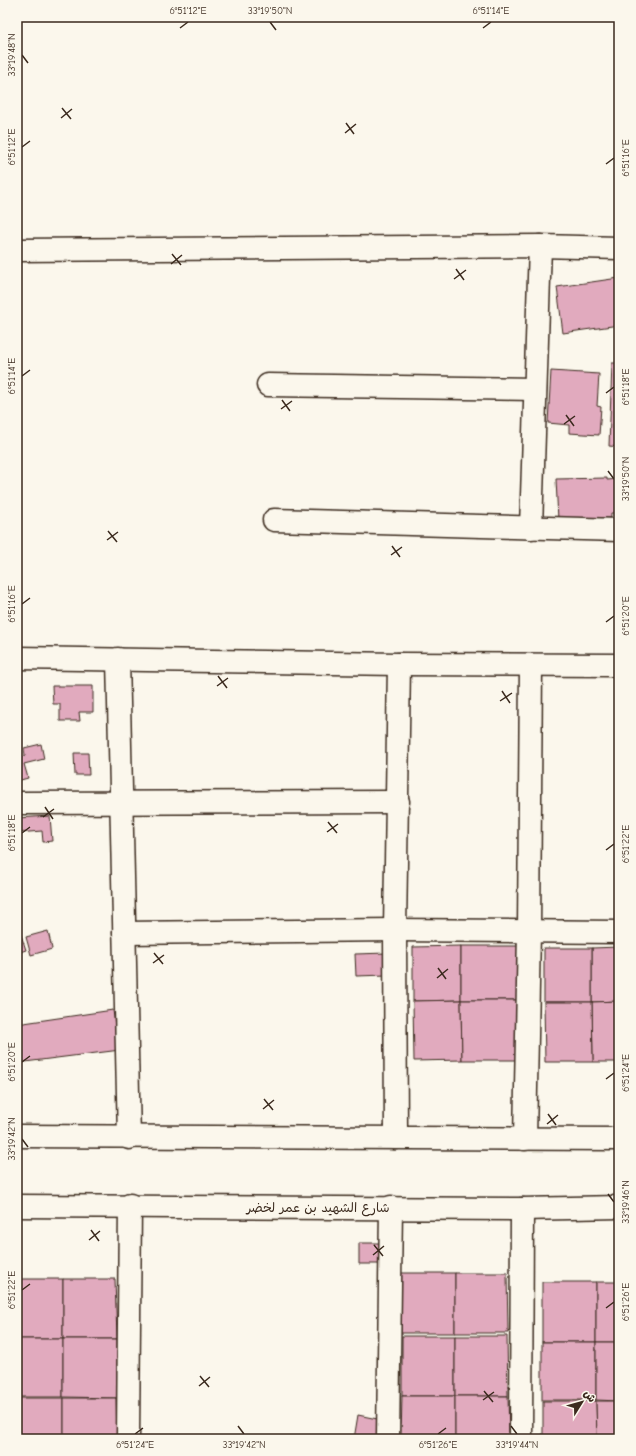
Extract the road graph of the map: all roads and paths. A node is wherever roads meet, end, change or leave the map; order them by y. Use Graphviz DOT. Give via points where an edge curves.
graph roads {
  1 [pos="540,246"];
  2 [pos="619,248"];
  3 [pos="17,250"];
  4 [pos="268,384"];
  5 [pos="535,389"];
  6 [pos="274,520"];
  7 [pos="531,528"];
  8 [pos="619,530"];
  9 [pos="17,658"];
  10 [pos="118,660"];
  11 [pos="399,664"];
  12 [pos="531,665"];
  13 [pos="619,666"];
  14 [pos="398,802"];
  15 [pos="17,803"];
  16 [pos="121,803"];
  17 [pos="395,930"];
  18 [pos="529,932"];
  19 [pos="619,932"];
  20 [pos="124,933"];
  21 [pos="17,1136"];
  22 [pos="129,1138"];
  23 [pos="396,1138"];
  24 [pos="525,1139"];
  25 [pos="619,1139"];
  26 [pos="130,1205"];
  27 [pos="17,1206"];
  28 [pos="391,1207"];
  29 [pos="619,1207"];
  30 [pos="522,1209"];
  31 [pos="128,1439"];
  32 [pos="388,1439"];
  33 [pos="521,1439"];
  1 -- 2 [label="street"];
  1 -- 3 [label="street"];
  1 -- 5 [label="street"];
  4 -- 5 [label="street"];
  5 -- 7 [label="street"];
  6 -- 7 [label="street"];
  7 -- 8 [label="street"];
  9 -- 10 [label="street"];
  10 -- 11 [label="street"];
  10 -- 16 [label="street"];
  11 -- 12 [label="street"];
  11 -- 14 [label="street"];
  12 -- 13 [label="street"];
  12 -- 18 [label="street"];
  14 -- 16 [label="street"];
  14 -- 17 [label="street"];
  15 -- 16 [label="street"];
  16 -- 20 [label="street"];
  17 -- 18 [label="street"];
  17 -- 20 [label="street"];
  17 -- 23 [label="street"];
  18 -- 19 [label="street"];
  18 -- 24 [label="street"];
  20 -- 22 [label="street"];
  21 -- 22 [label="street"];
  22 -- 23 [label="street"];
  23 -- 24 [label="street"];
  24 -- 25 [label="street"];
  26 -- 27 [label="street, شارع الشهيد بن عمر لخضر"];
  26 -- 28 [label="street, شارع الشهيد بن عمر لخضر"];
  26 -- 31 [label="street"];
  28 -- 30 [label="street, شارع الشهيد بن عمر لخضر"];
  28 -- 32 [label="street"];
  29 -- 30 [label="street, شارع الشهيد بن عمر لخضر"];
  30 -- 33 [label="street"];
}
